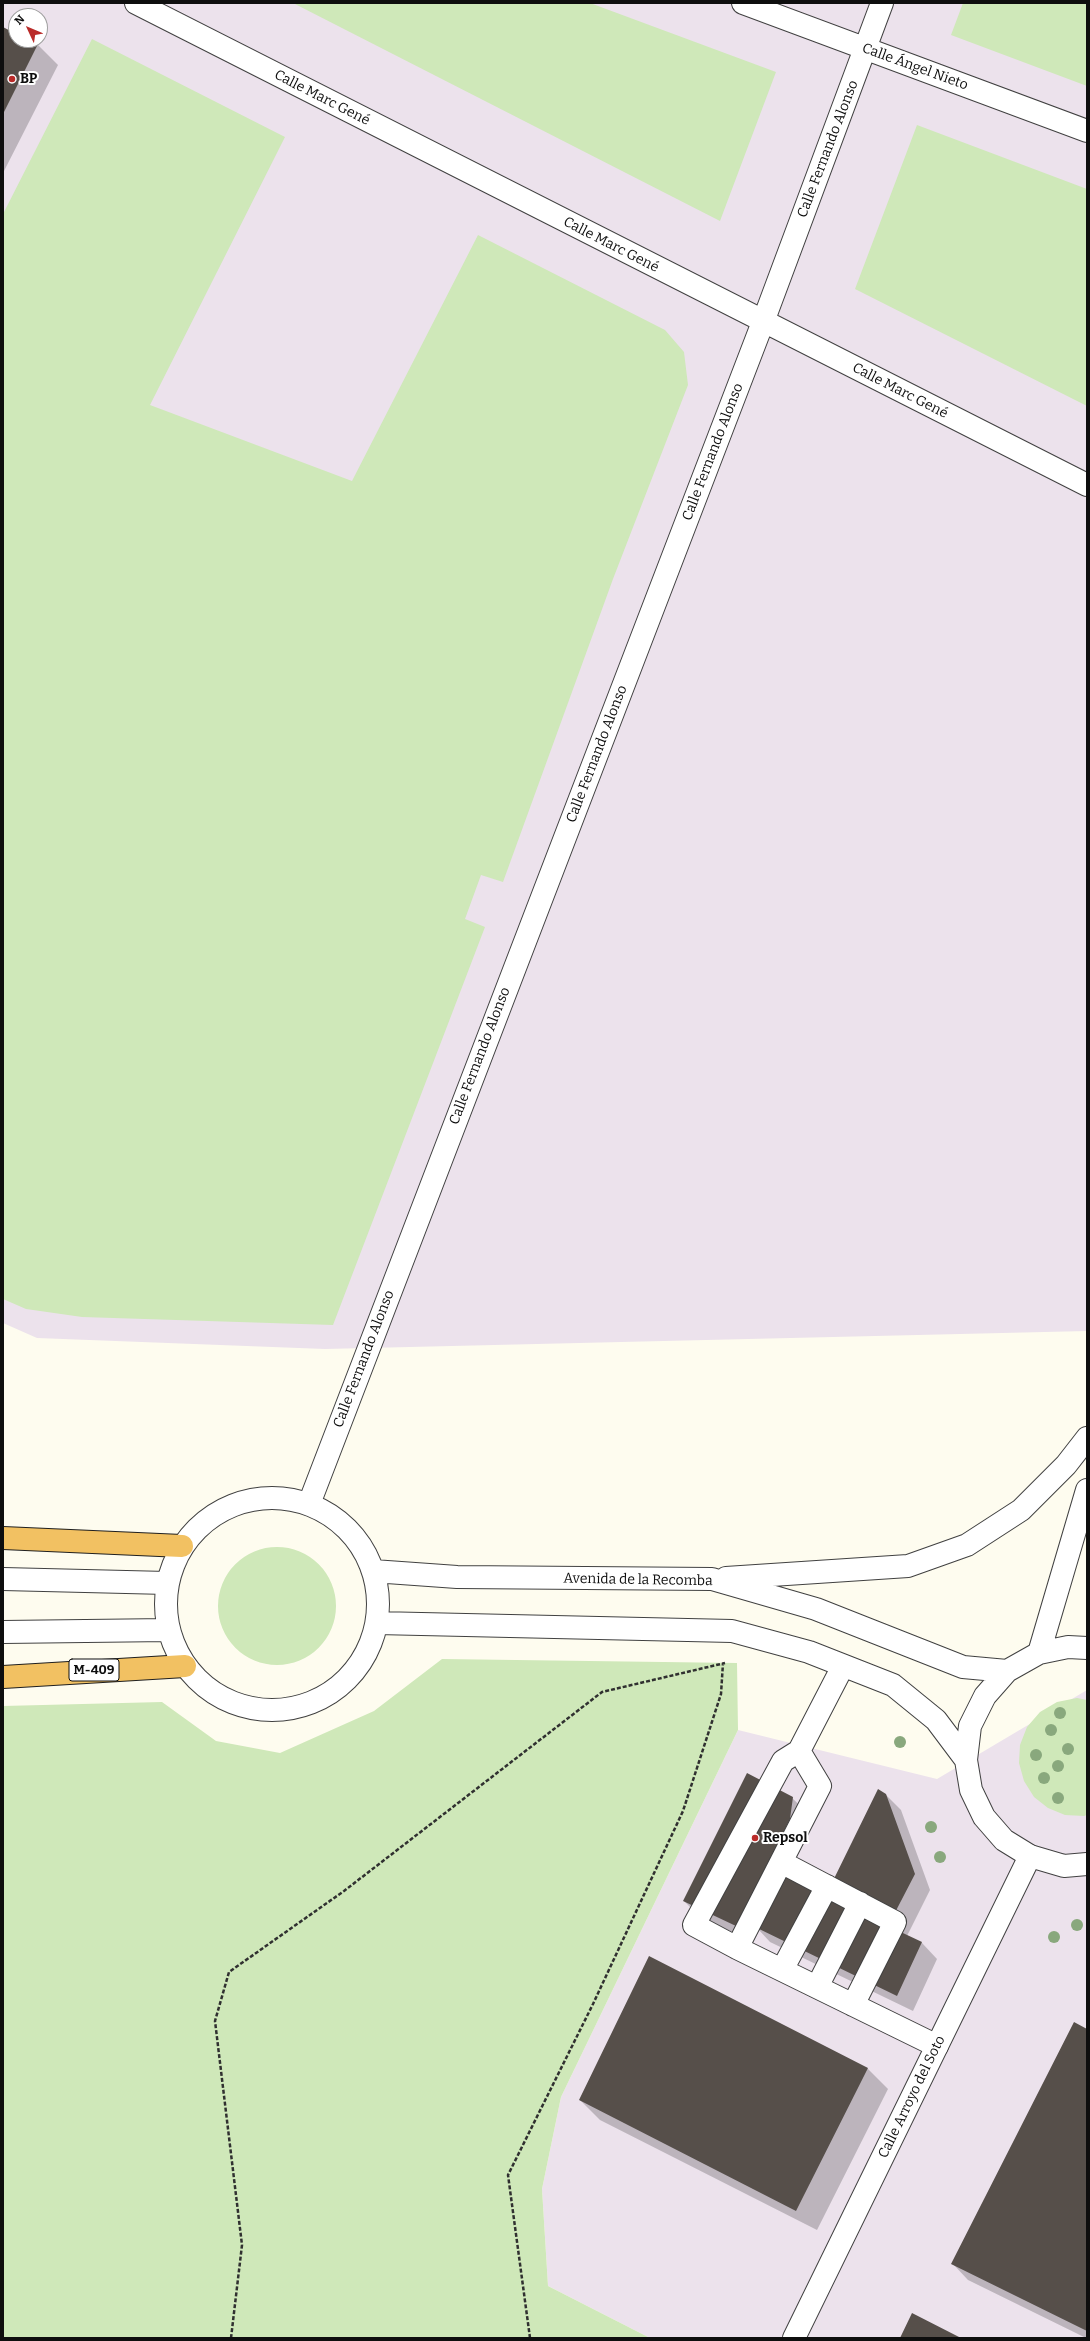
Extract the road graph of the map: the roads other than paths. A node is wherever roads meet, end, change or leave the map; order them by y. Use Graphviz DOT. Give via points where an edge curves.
graph roads {
  1 [pos="136,3"];
  2 [pos="743,3"];
  3 [pos="882,3"];
  4 [pos="865,49"];
  5 [pos="1087,131"];
  6 [pos="763,322"];
  7 [pos="1087,485"];
  8 [pos="1087,1438"];
  9 [pos="1087,1490"];
  10 [pos="309,1504"];
  11 [pos="3,1538"];
  12 [pos="182,1546"];
  13 [pos="373,1571"];
  14 [pos="3,1579"];
  15 [pos="712,1579"];
  16 [pos="167,1583"];
  17 [pos="377,1623"];
  18 [pos="168,1630"];
  19 [pos="3,1632"];
  20 [pos="1087,1648"];
  21 [pos="1039,1653"];
  22 [pos="185,1666"];
  23 [pos="843,1666"];
  24 [pos="1007,1671"];
  25 [pos="3,1677"];
  26 [pos="799,1751"];
  27 [pos="966,1760"];
  28 [pos="1030,1856"];
  29 [pos="781,1862"];
  30 [pos="1087,1864"];
  31 [pos="827,1886"];
  32 [pos="860,1903"];
  33 [pos="737,1948"];
  34 [pos="782,1970"];
  35 [pos="817,1987"];
  36 [pos="853,2005"];
  37 [pos="937,2046"];
  38 [pos="794,2338"];
  1 -- 6 [label="street, Calle Marc Gené"];
  2 -- 4 [label="street, Calle Ángel Nieto"];
  3 -- 4 [label="street, Calle Fernando Alonso"];
  4 -- 5 [label="street, Calle Ángel Nieto"];
  4 -- 6 [label="street, Calle Fernando Alonso"];
  6 -- 7 [label="street, Calle Marc Gené"];
  6 -- 10 [label="street, Calle Fernando Alonso"];
  8 -- 15 [label="street" via="1066,1465 1021,1510 967,1545 908,1566"];
  9 -- 21 [label="street"];
  10 -- 12 [label="street" via="273,1498 238,1503 207,1520"];
  10 -- 13 [label="street" via="330,1514 348,1530 363,1549"];
  11 -- 12 [label="highway"];
  12 -- 16 [label="street"];
  13 -- 15 [label="street, Avenida de la Recomba" via="457,1577"];
  13 -- 17 [label="street" via="378,1597"];
  14 -- 16 [label="street"];
  15 -- 24 [label="street, Avenida de la Recomba" via="816,1609 963,1667"];
  16 -- 18 [label="street" via="165,1606"];
  17 -- 22 [label="street" via="364,1657 342,1684 311,1703 277,1711 241,1707 209,1691"];
  17 -- 23 [label="street" via="732,1631 808,1652"];
  18 -- 19 [label="street"];
  18 -- 22 [label="street" via="174,1648"];
  20 -- 21 [label="street" via="1068,1647"];
  21 -- 24 [label="street"];
  22 -- 25 [label="highway, M-409"];
  23 -- 26 [label="street"];
  23 -- 27 [label="street" via="893,1685 936,1720"];
  24 -- 27 [label="street" via="984,1696 970,1726"];
  26 -- 29 [label="street" via="820,1786"];
  26 -- 33 [label="street" via="783,1761 694,1925"];
  27 -- 28 [label="street" via="971,1790 984,1817 1004,1840"];
  28 -- 30 [label="street" via="1064,1866"];
  28 -- 37 [label="street, Calle Arroyo del Soto"];
  29 -- 31 [label="street"];
  29 -- 33 [label="street"];
  31 -- 32 [label="street"];
  31 -- 34 [label="street"];
  32 -- 35 [label="street"];
  32 -- 36 [label="street" via="895,1922"];
  33 -- 34 [label="street"];
  34 -- 35 [label="street"];
  35 -- 36 [label="street"];
  36 -- 37 [label="street"];
  37 -- 38 [label="street, Calle Arroyo del Soto"];
}
